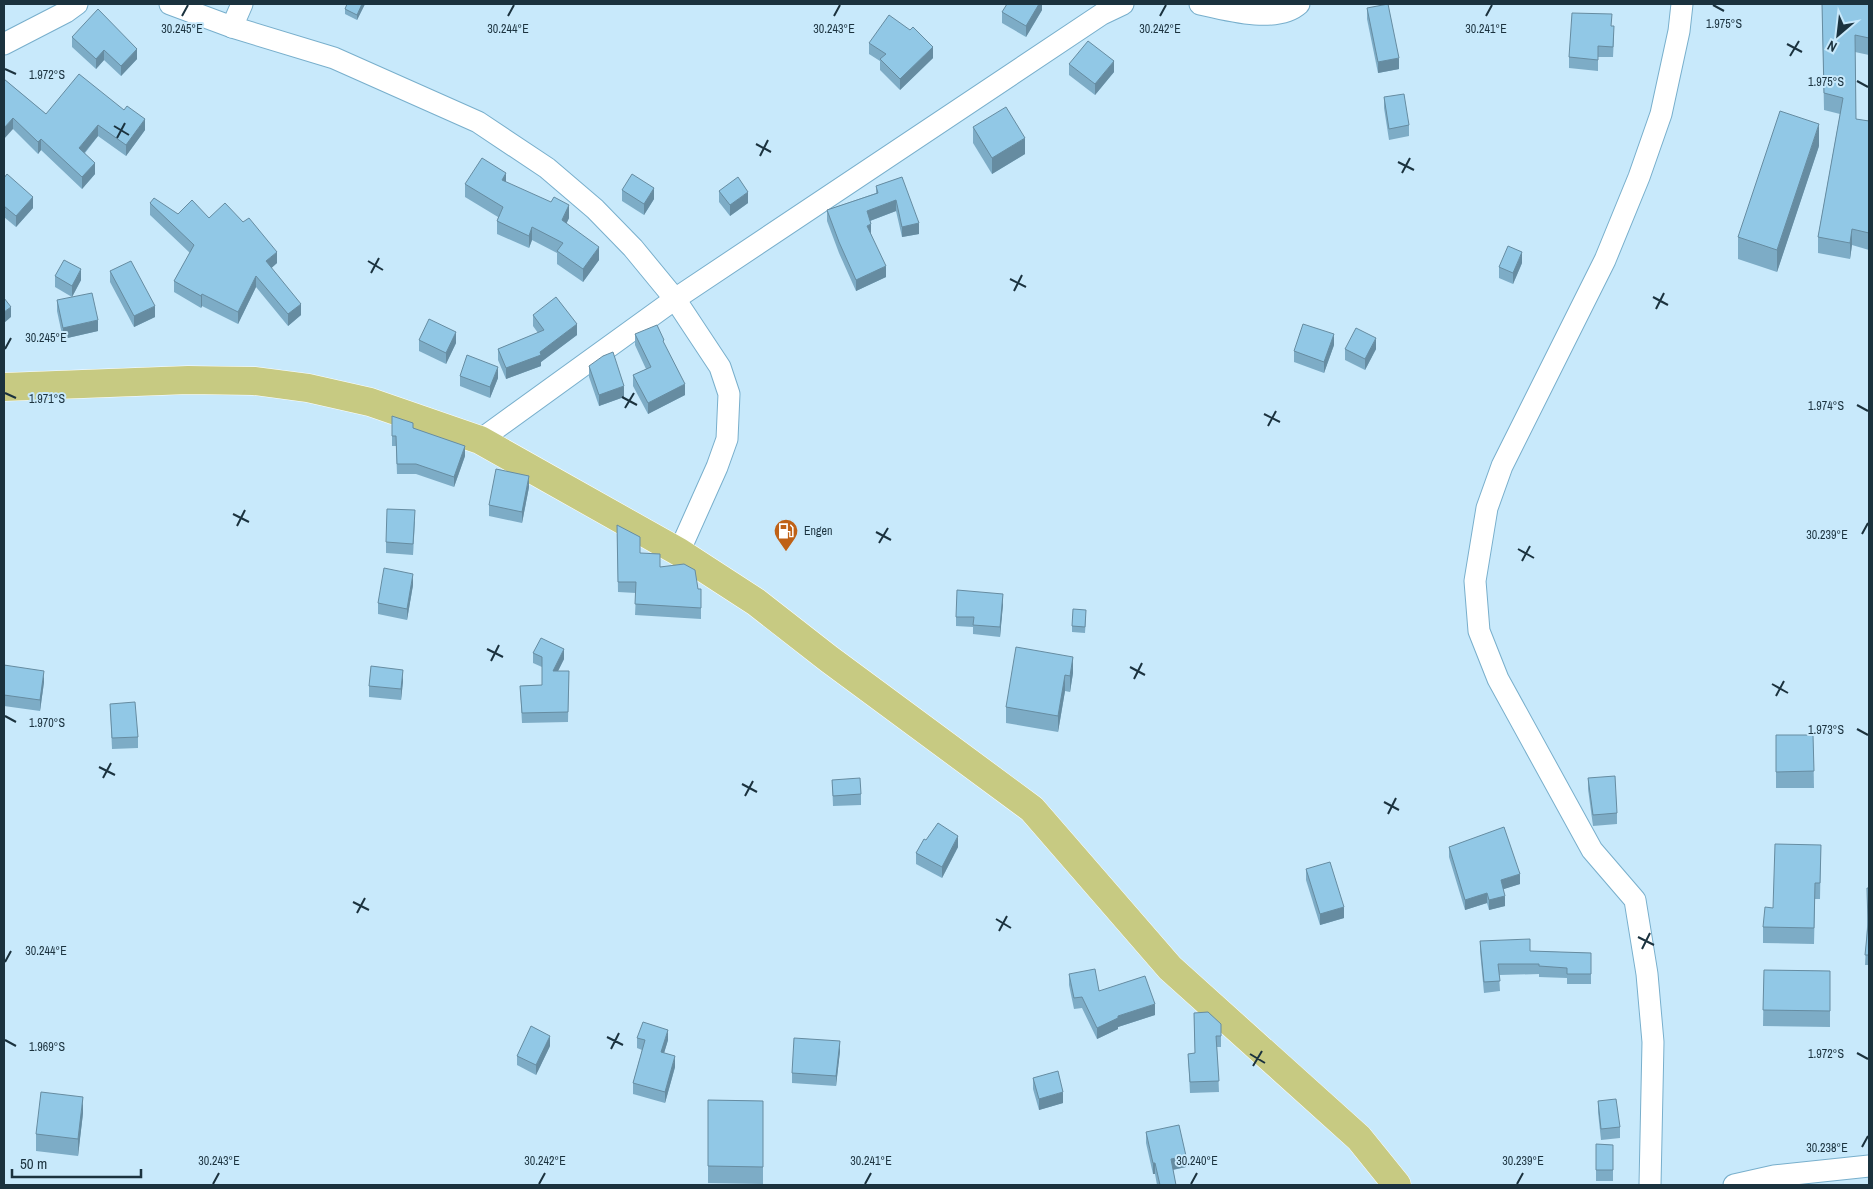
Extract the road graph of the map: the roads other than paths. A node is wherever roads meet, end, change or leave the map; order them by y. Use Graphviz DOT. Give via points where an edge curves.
graph roads {
  1 [pos="77,4"];
  2 [pos="170,4"];
  3 [pos="242,4"];
  4 [pos="1123,4"];
  5 [pos="1200,4"];
  6 [pos="1299,4"];
  7 [pos="1682,4"];
  8 [pos="1095,9"];
  9 [pos="232,27"];
  10 [pos="4,44"];
  11 [pos="675,299"];
  12 [pos="4,387"];
  13 [pos="480,440"];
  14 [pos="679,552"];
  15 [pos="1869,1166"];
  16 [pos="1397,1185"];
  17 [pos="1650,1185"];
  18 [pos="1734,1185"];
  1 -- 10 [label="street"];
  2 -- 9 [label="street"];
  3 -- 9 [label="street"];
  4 -- 8 [label="street"];
  5 -- 6 [label="street" via="1257,14 1284,12"];
  7 -- 17 [label="street" via="1661,114 1639,177 1605,260 1502,466 1487,508 1475,581 1479,631 1498,679 1592,850 1635,900 1647,974 1653,1042"];
  8 -- 11 [label="street"];
  9 -- 11 [label="street" via="334,58 478,122 547,168 595,209"];
  11 -- 13 [label="street"];
  11 -- 14 [label="street" via="720,367 729,394 727,439"];
  12 -- 13 [label="main road" via="188,380 254,381 308,388 370,402"];
  13 -- 14 [label="main road"];
  14 -- 16 [label="main road" via="756,602 1032,809 1170,968 1359,1138"];
  15 -- 18 [label="street" via="1774,1176"];
}
